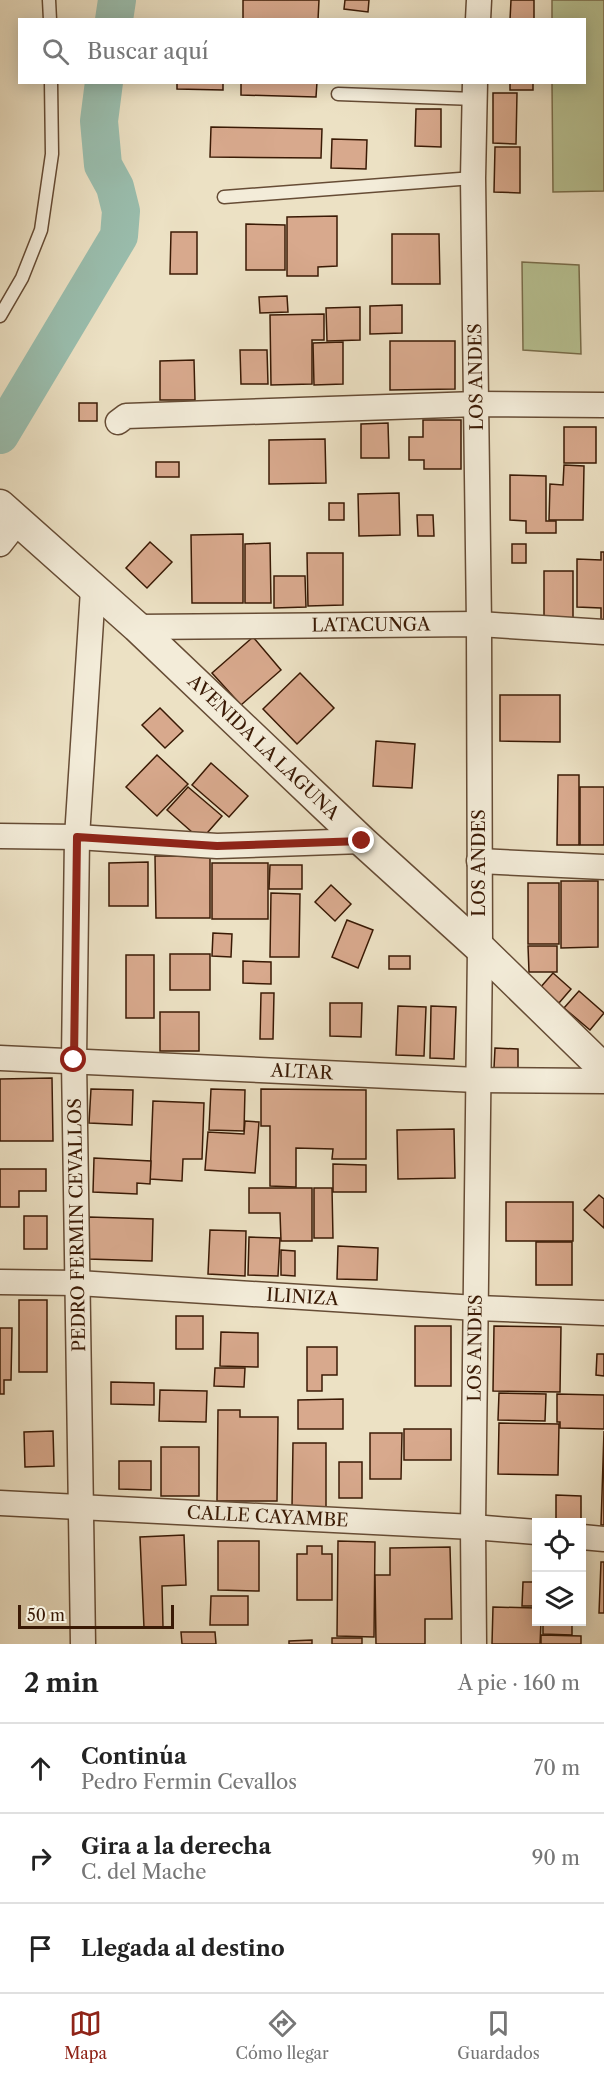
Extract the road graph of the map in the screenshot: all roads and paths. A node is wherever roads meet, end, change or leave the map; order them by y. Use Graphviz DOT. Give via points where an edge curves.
graph roads {
  1 [pos="49,0"];
  2 [pos="479,0"];
  3 [pos="50,18"];
  4 [pos="478,18"];
  5 [pos="51,84"];
  6 [pos="475,91"];
  7 [pos="338,94"];
  8 [pos="473,178"];
  9 [pos="224,197"];
  10 [pos="0,316"];
  11 [pos="477,404"];
  12 [pos="604,405"];
  13 [pos="118,422"];
  14 [pos="6,523"];
  15 [pos="93,590"];
  16 [pos="479,624"];
  17 [pos="137,627"];
  18 [pos="604,632"];
  19 [pos="0,836"];
  20 [pos="77,837"];
  21 [pos="362,841"];
  22 [pos="479,861"];
  23 [pos="604,867"];
  24 [pos="480,948"];
  25 [pos="0,1058"];
  26 [pos="74,1060"];
  27 [pos="604,1069"];
  28 [pos="477,1080"];
  29 [pos="604,1081"];
  30 [pos="0,1282"];
  31 [pos="78,1283"];
  32 [pos="476,1308"];
  33 [pos="604,1313"];
  34 [pos="0,1503"];
  35 [pos="80,1506"];
  36 [pos="473,1527"];
  37 [pos="532,1533"];
  38 [pos="586,1537"];
  39 [pos="604,1539"];
  40 [pos="83,1644"];
  41 [pos="474,1644"];
  1 -- 3 [label="lane"];
  2 -- 4 [label="street"];
  5 -- 10 [label="lane" via="52,154 41,230 22,278"];
  6 -- 7 [label="lane"];
  6 -- 8 [label="street, LOS ANDES"];
  8 -- 9 [label="lane"];
  8 -- 11 [label="street, LOS ANDES"];
  11 -- 12 [label="street"];
  11 -- 13 [label="street" via="126,416"];
  11 -- 16 [label="street, LOS ANDES"];
  14 -- 15 [label="street, AVENIDA LA LAGUNA"];
  15 -- 17 [label="street, AVENIDA LA LAGUNA"];
  15 -- 20 [label="street, PEDRO FERMIN CEVALLOS"];
  16 -- 17 [label="street, LATACUNGA"];
  16 -- 18 [label="street, LATACUNGA"];
  16 -- 22 [label="street, LOS ANDES"];
  17 -- 21 [label="street, AVENIDA LA LAGUNA"];
  19 -- 20 [label="street"];
  20 -- 21 [label="street" via="217,846"];
  20 -- 26 [label="street, PEDRO FERMIN CEVALLOS"];
  21 -- 24 [label="street, AVENIDA LA LAGUNA"];
  22 -- 23 [label="street"];
  22 -- 24 [label="street, LOS ANDES"];
  24 -- 27 [label="street, AVENIDA LA LAGUNA"];
  24 -- 28 [label="street, LOS ANDES"];
  25 -- 26 [label="street, ALTAR"];
  26 -- 28 [label="street, ALTAR"];
  26 -- 31 [label="street, PEDRO FERMIN CEVALLOS"];
  28 -- 29 [label="street, ALTAR"];
  28 -- 32 [label="street, LOS ANDES"];
  30 -- 31 [label="street, ILINIZA"];
  31 -- 32 [label="street, ILINIZA"];
  31 -- 35 [label="street, PEDRO FERMIN CEVALLOS"];
  32 -- 33 [label="street, ILINIZA"];
  32 -- 36 [label="street, LOS ANDES"];
  34 -- 35 [label="street, CALLE CAYAMBE"];
  35 -- 36 [label="street, CALLE CAYAMBE"];
  35 -- 40 [label="street, PEDRO FERMIN CEVALLOS"];
  36 -- 37 [label="street, CALLE CAYAMBE"];
  36 -- 41 [label="street, LOS ANDES"];
  38 -- 39 [label="street"];
}
